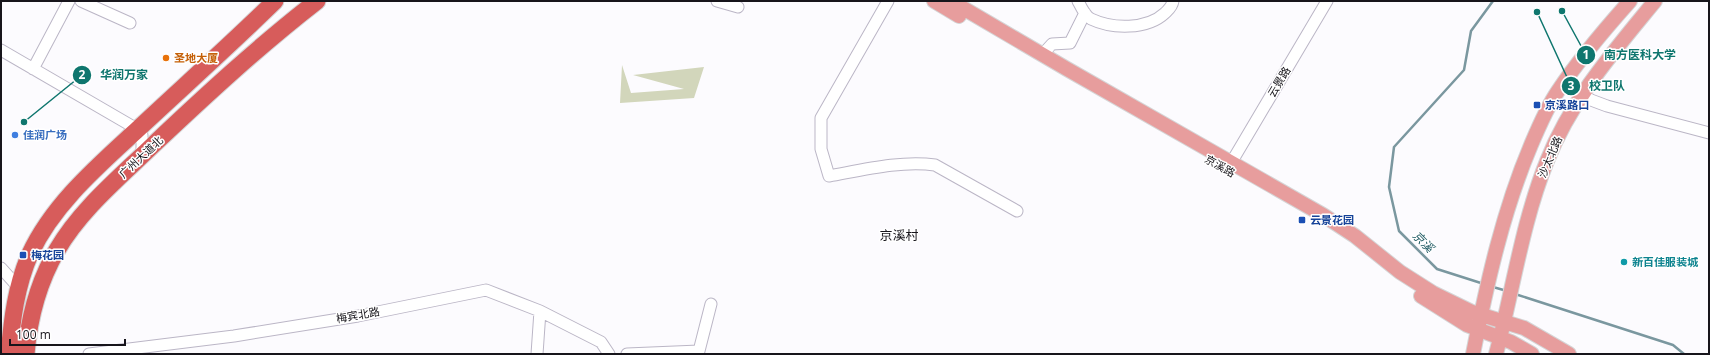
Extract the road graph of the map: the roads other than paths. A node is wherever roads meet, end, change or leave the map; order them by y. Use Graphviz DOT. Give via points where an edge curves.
graph roads {
  1 [pos="69,1"];
  2 [pos="81,1"];
  3 [pos="275,1"];
  4 [pos="317,1"];
  5 [pos="717,1"];
  6 [pos="888,1"];
  7 [pos="934,1"];
  8 [pos="952,1"];
  9 [pos="1078,1"];
  10 [pos="1173,1"];
  11 [pos="1327,1"];
  12 [pos="1630,1"];
  13 [pos="1655,1"];
  14 [pos="738,7"];
  15 [pos="1085,13"];
  16 [pos="130,23"];
  17 [pos="1,50"];
  18 [pos="1042,55"];
  19 [pos="33,69"];
  20 [pos="1564,83"];
  21 [pos="1582,96"];
  22 [pos="137,130"];
  23 [pos="1709,133"];
  24 [pos="142,155"];
  25 [pos="1231,163"];
  26 [pos="1017,210"];
  27 [pos="1,268"];
  28 [pos="19,288"];
  29 [pos="711,304"];
  30 [pos="540,311"];
  31 [pos="1482,315"];
  32 [pos="1504,321"];
  33 [pos="1478,331"];
  34 [pos="1500,338"];
  35 [pos="700,353"];
  36 [pos="9,354"];
  37 [pos="26,354"];
  38 [pos="89,354"];
  39 [pos="537,354"];
  40 [pos="609,354"];
  41 [pos="627,354"];
  42 [pos="1473,354"];
  43 [pos="1496,354"];
  44 [pos="1532,354"];
  45 [pos="1569,354"];
  1 -- 19 [label="street"];
  2 -- 16 [label="street"];
  3 -- 22 [label="highway, 广州大道北"];
  4 -- 24 [label="highway, 广州大道北" via="246,60"];
  5 -- 14 [label="street"];
  6 -- 26 [label="street" via="821,118 821,149 829,176 870,168 934,165"];
  7 -- 33 [label="main road, 京溪路" via="1148,127 1311,218 1404,285"];
  8 -- 18 [label="main road, 京溪路"];
  9 -- 15 [label="street"];
  10 -- 15 [label="street" via="1172,6 1160,17 1131,26 1113,26 1089,18"];
  11 -- 25 [label="street, 云景路"];
  12 -- 20 [label="main road, 沙太北路" via="1591,45"];
  13 -- 21 [label="main road, 沙太北路" via="1614,50"];
  15 -- 18 [label="street" via="1070,42 1052,44"];
  17 -- 19 [label="street"];
  18 -- 25 [label="main road, 京溪路"];
  19 -- 22 [label="street"];
  20 -- 21 [label="street"];
  20 -- 31 [label="main road, 沙太北路" via="1539,127 1517,179 1504,221"];
  21 -- 23 [label="street" via="1607,106"];
  21 -- 32 [label="main road, 沙太北路" via="1565,124 1534,195"];
  22 -- 24 [label="street" via="142,135"];
  22 -- 28 [label="highway, 广州大道北" via="88,176 50,222 30,254"];
  24 -- 37 [label="highway, 广州大道北" via="94,202 58,249 35,302"];
  25 -- 31 [label="main road, 京溪路" via="1339,225 1414,281 1452,303"];
  27 -- 28 [label="street"];
  28 -- 36 [label="highway, 广州大道北" via="13,314"];
  29 -- 35 [label="street"];
  30 -- 38 [label="street, 梅宾北路" via="486,290 358,316 234,336"];
  30 -- 39 [label="street"];
  30 -- 40 [label="street, 梅宾北路" via="601,342"];
  31 -- 32 [label="main road, 京溪路"];
  31 -- 33 [label="main road, 沙太北路"];
  32 -- 34 [label="main road, 沙太北路"];
  32 -- 45 [label="main road, 京溪路" via="1524,328"];
  33 -- 34 [label="main road, 京溪路"];
  33 -- 42 [label="main road, 沙太北路"];
  34 -- 43 [label="main road, 沙太北路"];
  34 -- 44 [label="main road, 京溪路"];
  35 -- 41 [label="street"];
}
